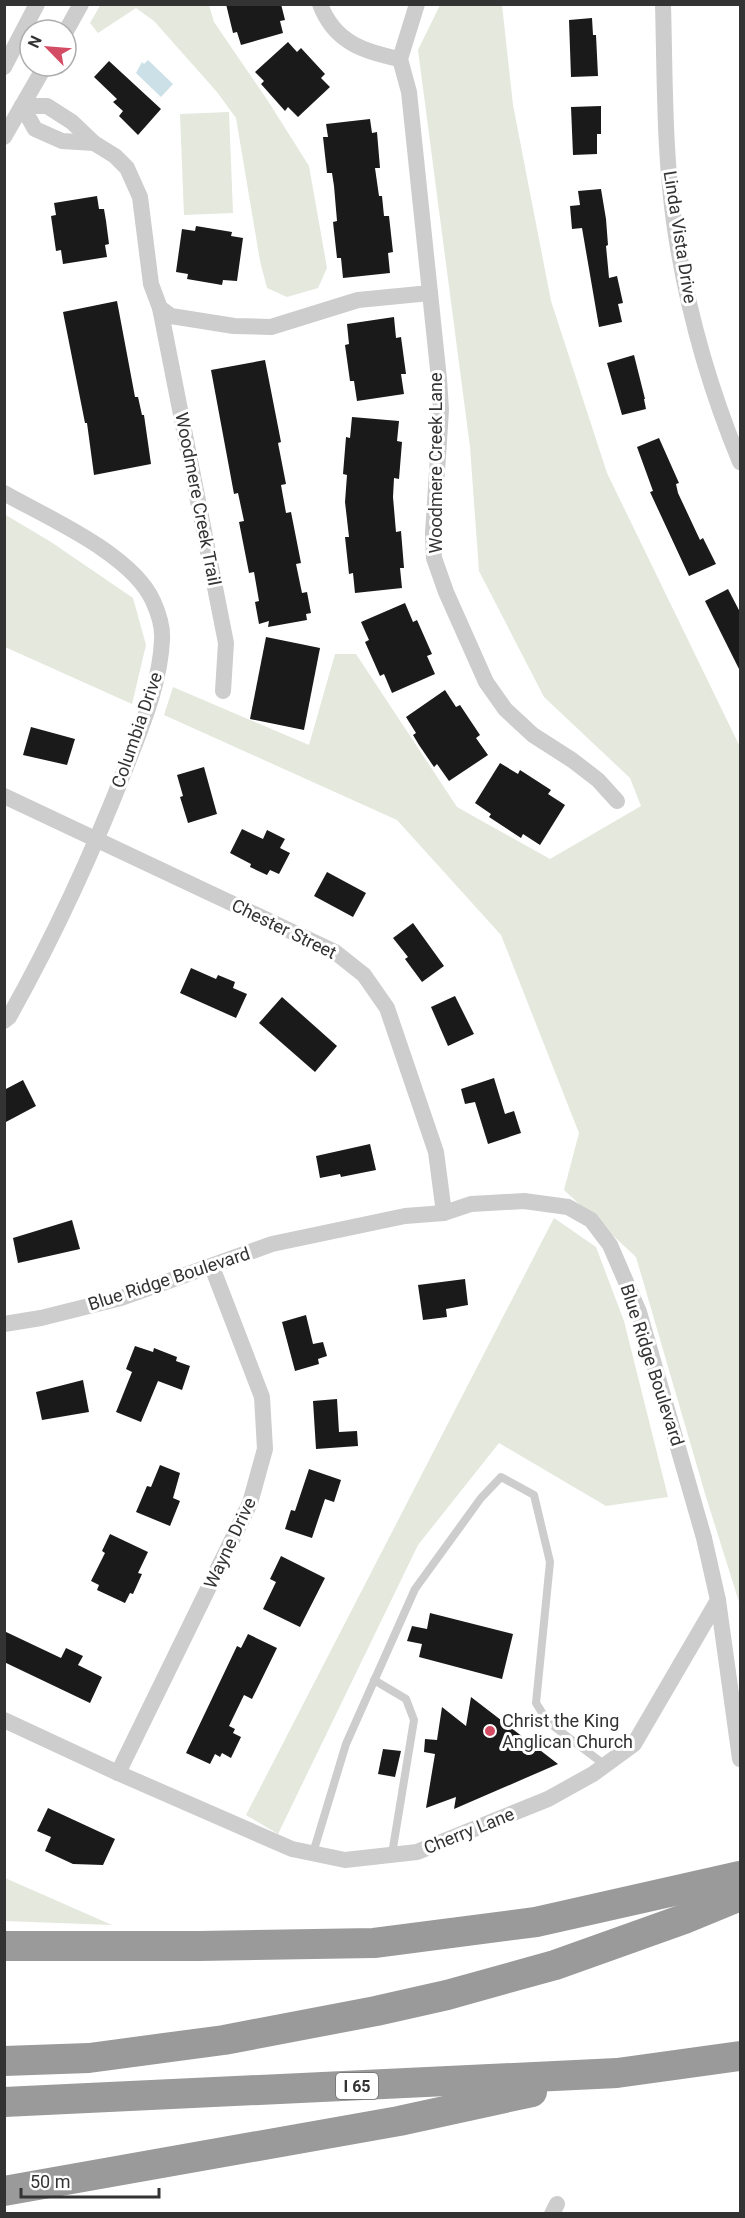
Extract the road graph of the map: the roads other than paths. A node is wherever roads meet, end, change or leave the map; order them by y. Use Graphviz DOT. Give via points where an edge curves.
graph roads {
  1 [pos="37,4"];
  2 [pos="81,4"];
  3 [pos="320,4"];
  4 [pos="417,4"];
  5 [pos="663,4"];
  6 [pos="73,18"];
  7 [pos="400,59"];
  8 [pos="4,67"];
  9 [pos="38,78"];
  10 [pos="22,106"];
  11 [pos="4,137"];
  12 [pos="94,143"];
  13 [pos="430,293"];
  14 [pos="160,308"];
  15 [pos="741,462"];
  16 [pos="4,493"];
  17 [pos="223,691"];
  18 [pos="4,796"];
  19 [pos="617,801"];
  20 [pos="97,839"];
  21 [pos="4,1021"];
  22 [pos="444,1213"];
  23 [pos="212,1267"];
  24 [pos="4,1324"];
  25 [pos="718,1600"];
  26 [pos="374,1680"];
  27 [pos="4,1720"];
  28 [pos="741,1759"];
  29 [pos="606,1765"];
  30 [pos="118,1773"];
  31 [pos="313,1853"];
  32 [pos="392,1854"];
  33 [pos="741,1876"];
  34 [pos="741,1896"];
  35 [pos="682,1905"];
  36 [pos="4,1946"];
  37 [pos="741,2056"];
  38 [pos="4,2061"];
  39 [pos="618,2073"];
  40 [pos="4,2102"];
  41 [pos="4,2191"];
  1 -- 8 [label="street"];
  2 -- 6 [label="street"];
  3 -- 7 [label="street" via="333,26 359,49"];
  4 -- 7 [label="street"];
  5 -- 15 [label="street, Linda Vista Drive" via="669,171 684,283 711,385"];
  7 -- 13 [label="street, Woodmere Creek Lane" via="409,92"];
  9 -- 10 [label="street"];
  10 -- 11 [label="street"];
  10 -- 12 [label="street, Woodmere Creek Trail" via="47,106"];
  10 -- 12 [label="street" via="35,129 62,141"];
  12 -- 14 [label="street, Woodmere Creek Trail" via="115,156 134,182 140,197 151,284"];
  13 -- 14 [label="street" via="358,300 271,327 253,328 180,318"];
  13 -- 19 [label="street, Woodmere Creek Lane" via="441,410 434,558 446,592 486,682 505,709 533,735 598,780"];
  14 -- 17 [label="street, Woodmere Creek Trail" via="226,643"];
  16 -- 20 [label="street, Columbia Drive" via="121,563 147,590 160,621 163,638 145,718"];
  18 -- 20 [label="street, Chester Street"];
  20 -- 21 [label="street, Columbia Drive" via="44,955"];
  20 -- 22 [label="street, Chester Street" via="335,952 364,975 387,1008 436,1152"];
  22 -- 23 [label="street, Blue Ridge Boulevard" via="405,1216 272,1244"];
  22 -- 25 [label="street, Blue Ridge Boulevard" via="471,1204 524,1202 568,1207 591,1220 610,1245 639,1312"];
  23 -- 24 [label="street, Blue Ridge Boulevard" via="121,1298"];
  23 -- 30 [label="street, Wayne Drive" via="262,1397 265,1449 250,1503"];
  25 -- 28 [label="street, Blue Ridge Boulevard"];
  25 -- 29 [label="street, Cherry Lane" via="634,1744"];
  26 -- 29 [label="lane" via="415,1590 481,1498 501,1477 534,1495 550,1562 536,1703 548,1722"];
  26 -- 31 [label="lane" via="346,1744"];
  26 -- 32 [label="lane" via="406,1699 414,1720"];
  27 -- 30 [label="street, Cherry Lane"];
  29 -- 32 [label="street, Cherry Lane" via="548,1799 417,1852"];
  30 -- 31 [label="street, Cherry Lane" via="292,1850"];
  31 -- 32 [label="street, Cherry Lane" via="345,1860"];
  33 -- 35 [label="highway"];
  34 -- 35 [label="highway"];
  35 -- 36 [label="highway" via="374,1943"];
  35 -- 38 [label="highway" via="555,1965 447,1995 190,2045 89,2058"];
  37 -- 39 [label="highway, I 65"];
  39 -- 40 [label="highway, I 65"];
  39 -- 41 [label="highway" via="399,2121"];
}
